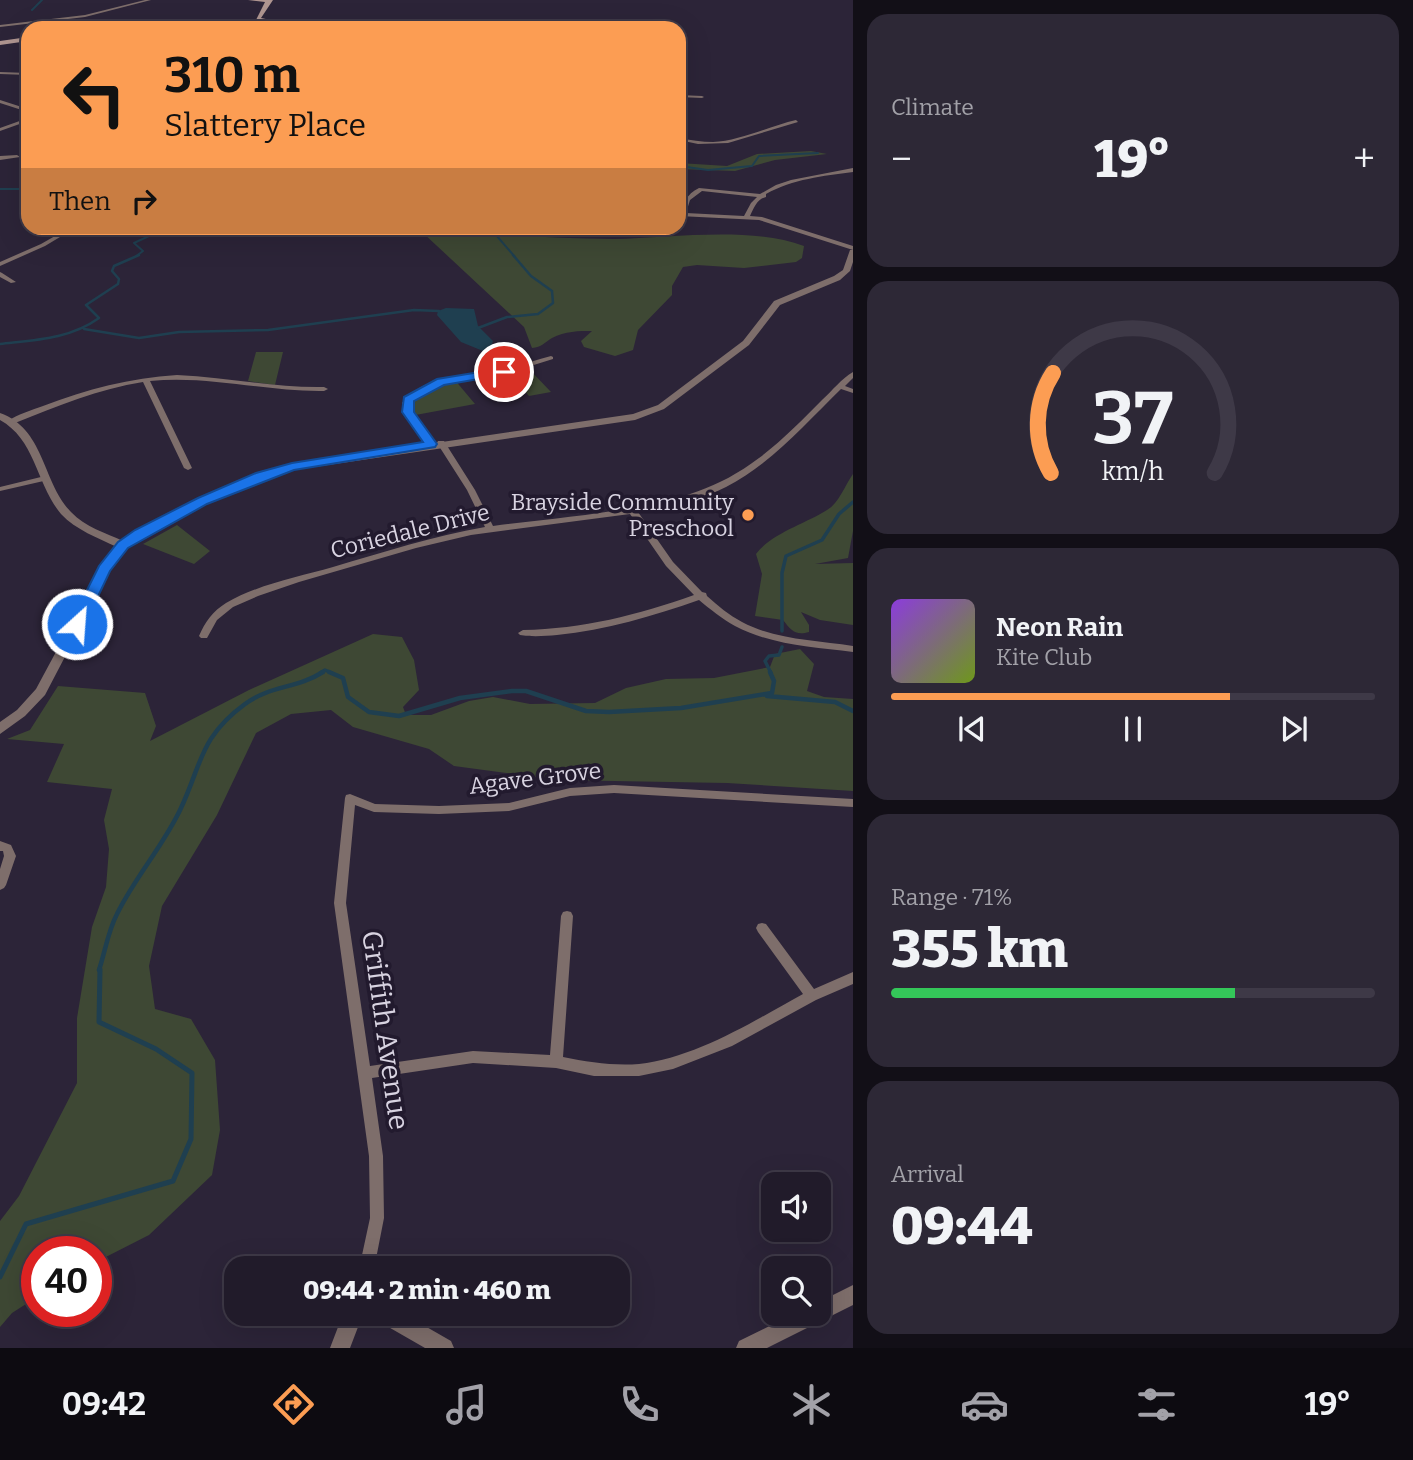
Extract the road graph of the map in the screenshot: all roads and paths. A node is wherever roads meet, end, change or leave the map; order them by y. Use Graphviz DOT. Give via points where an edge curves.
graph roads {
  1 [pos="149,0"];
  2 [pos="252,0"];
  3 [pos="270,0"];
  4 [pos="263,12"];
  5 [pos="275,20"];
  6 [pos="42,21"];
  7 [pos="256,21"];
  8 [pos="268,21"];
  9 [pos="21,24"];
  10 [pos="0,26"];
  11 [pos="21,40"];
  12 [pos="0,43"];
  13 [pos="0,73"];
  14 [pos="21,74"];
  15 [pos="686,96"];
  16 [pos="702,97"];
  17 [pos="0,101"];
  18 [pos="21,108"];
  19 [pos="796,121"];
  20 [pos="21,122"];
  21 [pos="10,126"];
  22 [pos="21,128"];
  23 [pos="0,130"];
  24 [pos="686,140"];
  25 [pos="17,157"];
  26 [pos="0,158"];
  27 [pos="853,170"];
  28 [pos="764,196"];
  29 [pos="686,204"];
  30 [pos="686,214"];
  31 [pos="747,216"];
  32 [pos="60,235"];
  33 [pos="853,250"];
  34 [pos="0,264"];
  35 [pos="0,274"];
  36 [pos="13,282"];
  37 [pos="551,358"];
  38 [pos="504,372"];
  39 [pos="853,374"];
  40 [pos="146,380"];
  41 [pos="513,383"];
  42 [pos="839,386"];
  43 [pos="324,389"];
  44 [pos="853,391"];
  45 [pos="0,416"];
  46 [pos="12,421"];
  47 [pos="436,444"];
  48 [pos="188,468"];
  49 [pos="45,478"];
  50 [pos="0,489"];
  51 [pos="632,510"];
  52 [pos="490,529"];
  53 [pos="123,545"];
  54 [pos="702,595"];
  55 [pos="523,633"];
  56 [pos="204,636"];
  57 [pos="853,649"];
  58 [pos="0,729"];
  59 [pos="350,798"];
  60 [pos="853,803"];
  61 [pos="0,846"];
  62 [pos="3,870"];
  63 [pos="0,885"];
  64 [pos="567,916"];
  65 [pos="762,928"];
  66 [pos="853,978"];
  67 [pos="812,996"];
  68 [pos="556,1062"];
  69 [pos="363,1073"];
  70 [pos="369,1256"];
  71 [pos="853,1295"];
  72 [pos="831,1306"];
  73 [pos="348,1326"];
  74 [pos="406,1326"];
  75 [pos="791,1326"];
  76 [pos="340,1348"];
  77 [pos="444,1348"];
  78 [pos="746,1348"];
  1 -- 6 [label="street"];
  2 -- 3 [label="main road"];
  2 -- 4 [label="main road"];
  3 -- 4 [label="main road"];
  4 -- 5 [label="main road"];
  4 -- 7 [label="main road"];
  5 -- 8 [label="main road"];
  9 -- 10 [label="street"];
  11 -- 12 [label="main road"];
  13 -- 14 [label="street"];
  15 -- 16 [label="street"];
  17 -- 18 [label="street"];
  19 -- 24 [label="street" via="734,142"];
  20 -- 21 [label="street"];
  21 -- 22 [label="street"];
  21 -- 23 [label="street"];
  25 -- 26 [label="street"];
  27 -- 28 [label="street" via="792,180"];
  28 -- 29 [label="street" via="701,189 692,193"];
  28 -- 31 [label="street"];
  30 -- 31 [label="street"];
  31 -- 33 [label="street" via="793,226"];
  32 -- 34 [label="street"];
  33 -- 47 [label="street" via="846,271 777,303 746,343 661,407 599,424"];
  35 -- 36 [label="street"];
  37 -- 38 [label="street"];
  38 -- 41 [label="street"];
  38 -- 47 [label="street" via="441,382 408,400 408,412"];
  39 -- 42 [label="street, Coriedale Drive"];
  40 -- 43 [label="street" via="203,378 275,389"];
  40 -- 46 [label="street" via="88,390"];
  40 -- 48 [label="street"];
  42 -- 44 [label="street"];
  42 -- 51 [label="street, Coriedale Drive" via="736,480 701,495"];
  45 -- 46 [label="street"];
  46 -- 49 [label="street" via="30,440"];
  47 -- 52 [label="street" via="471,489"];
  47 -- 53 [label="street" via="261,476 175,514"];
  49 -- 50 [label="street"];
  49 -- 53 [label="street" via="52,497 77,523"];
  51 -- 52 [label="street, Coriedale Drive"];
  51 -- 54 [label="street" via="656,548"];
  52 -- 56 [label="street, Coriedale Drive" via="412,547 261,593 229,606 209,621"];
  53 -- 58 [label="street" via="104,569 41,692"];
  54 -- 55 [label="street" via="625,618"];
  54 -- 57 [label="street" via="731,620 754,631"];
  59 -- 60 [label="street, Agave Grove" via="374,808 439,810 509,807 570,792 614,789"];
  59 -- 69 [label="street, Griffith Avenue" via="340,903"];
  61 -- 62 [label="street" via="7,848 10,856"];
  62 -- 63 [label="street"];
  64 -- 68 [label="street"];
  65 -- 67 [label="street"];
  66 -- 67 [label="street"];
  67 -- 68 [label="street" via="726,1042 673,1063 639,1070 594,1070"];
  68 -- 69 [label="street" via="473,1057"];
  69 -- 70 [label="street, Griffith Avenue" via="376,1156 377,1217"];
  71 -- 72 [label="street"];
  73 -- 76 [label="street"];
  74 -- 77 [label="street"];
  75 -- 78 [label="street"];
}
